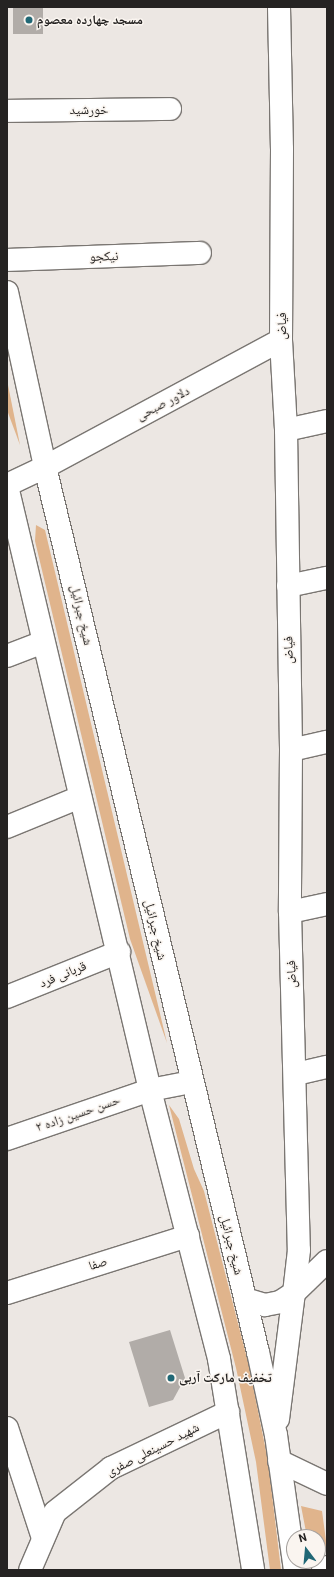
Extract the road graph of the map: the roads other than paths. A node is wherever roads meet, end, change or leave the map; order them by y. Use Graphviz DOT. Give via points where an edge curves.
graph roads {
  1 [pos="279,7"];
  2 [pos="170,109"];
  3 [pos="7,111"];
  4 [pos="200,254"];
  5 [pos="7,260"];
  6 [pos="7,292"];
  7 [pos="281,340"];
  8 [pos="327,421"];
  9 [pos="286,430"];
  10 [pos="45,467"];
  11 [pos="7,486"];
  12 [pos="327,578"];
  13 [pos="288,586"];
  14 [pos="44,642"];
  15 [pos="7,656"];
  16 [pos="327,742"];
  17 [pos="291,750"];
  18 [pos="80,797"];
  19 [pos="7,827"];
  20 [pos="327,904"];
  21 [pos="290,912"];
  22 [pos="119,952"];
  23 [pos="7,997"];
  24 [pos="327,1067"];
  25 [pos="296,1074"];
  26 [pos="191,1082"];
  27 [pos="150,1090"];
  28 [pos="7,1139"];
  29 [pos="188,1236"];
  30 [pos="327,1261"];
  31 [pos="7,1293"];
  32 [pos="294,1293"];
  33 [pos="244,1299"];
  34 [pos="228,1412"];
  35 [pos="7,1428"];
  36 [pos="276,1435"];
  37 [pos="280,1460"];
  38 [pos="327,1484"];
  39 [pos="43,1538"];
  40 [pos="327,1567"];
  41 [pos="30,1570"];
  42 [pos="253,1570"];
  43 [pos="295,1570"];
  44 [pos="323,1570"];
  1 -- 7 [label="street, فیاض" via="282,149"];
  2 -- 3 [label="street, خورشید"];
  4 -- 5 [label="street, نیکجو"];
  6 -- 10 [label="street, شیخ جبرائیل"];
  7 -- 9 [label="street, فیاض"];
  7 -- 10 [label="street, دلاور صبحی"];
  8 -- 9 [label="street"];
  9 -- 13 [label="street, فیاض"];
  10 -- 11 [label="street, دلاور صبحی"];
  10 -- 26 [label="street, شیخ جبرائیل"];
  11 -- 14 [label="street"];
  12 -- 13 [label="street"];
  13 -- 17 [label="street, فیاض"];
  14 -- 15 [label="street"];
  14 -- 18 [label="street"];
  16 -- 17 [label="street"];
  17 -- 21 [label="street, فیاض"];
  18 -- 19 [label="street"];
  18 -- 22 [label="street"];
  20 -- 21 [label="street"];
  21 -- 25 [label="street, فیاض"];
  22 -- 23 [label="street, قربانی فرد"];
  22 -- 27 [label="street"];
  24 -- 25 [label="street"];
  25 -- 32 [label="street, فیاض" via="299,1250"];
  26 -- 27 [label="street, حسن حسین زاده ۲"];
  26 -- 33 [label="street, شیخ جبرائیل"];
  27 -- 28 [label="street, حسن حسین زاده ۲"];
  27 -- 29 [label="street"];
  29 -- 31 [label="street, صفا"];
  29 -- 34 [label="street" via="219,1359"];
  30 -- 32 [label="street"];
  32 -- 33 [label="street" via="280,1302 264,1305"];
  32 -- 36 [label="street, فیاض"];
  33 -- 36 [label="street, شیخ جبرائیل"];
  34 -- 39 [label="street, شهید حسینعلی صفری" via="111,1468 55,1512"];
  34 -- 42 [label="street"];
  35 -- 39 [label="street"];
  36 -- 37 [label="street, شیخ جبرائیل"];
  37 -- 38 [label="street"];
  37 -- 43 [label="street, شیخ جبرائیل"];
  39 -- 41 [label="street, شهید حسینعلی صفری"];
  40 -- 44 [label="street"];
}
